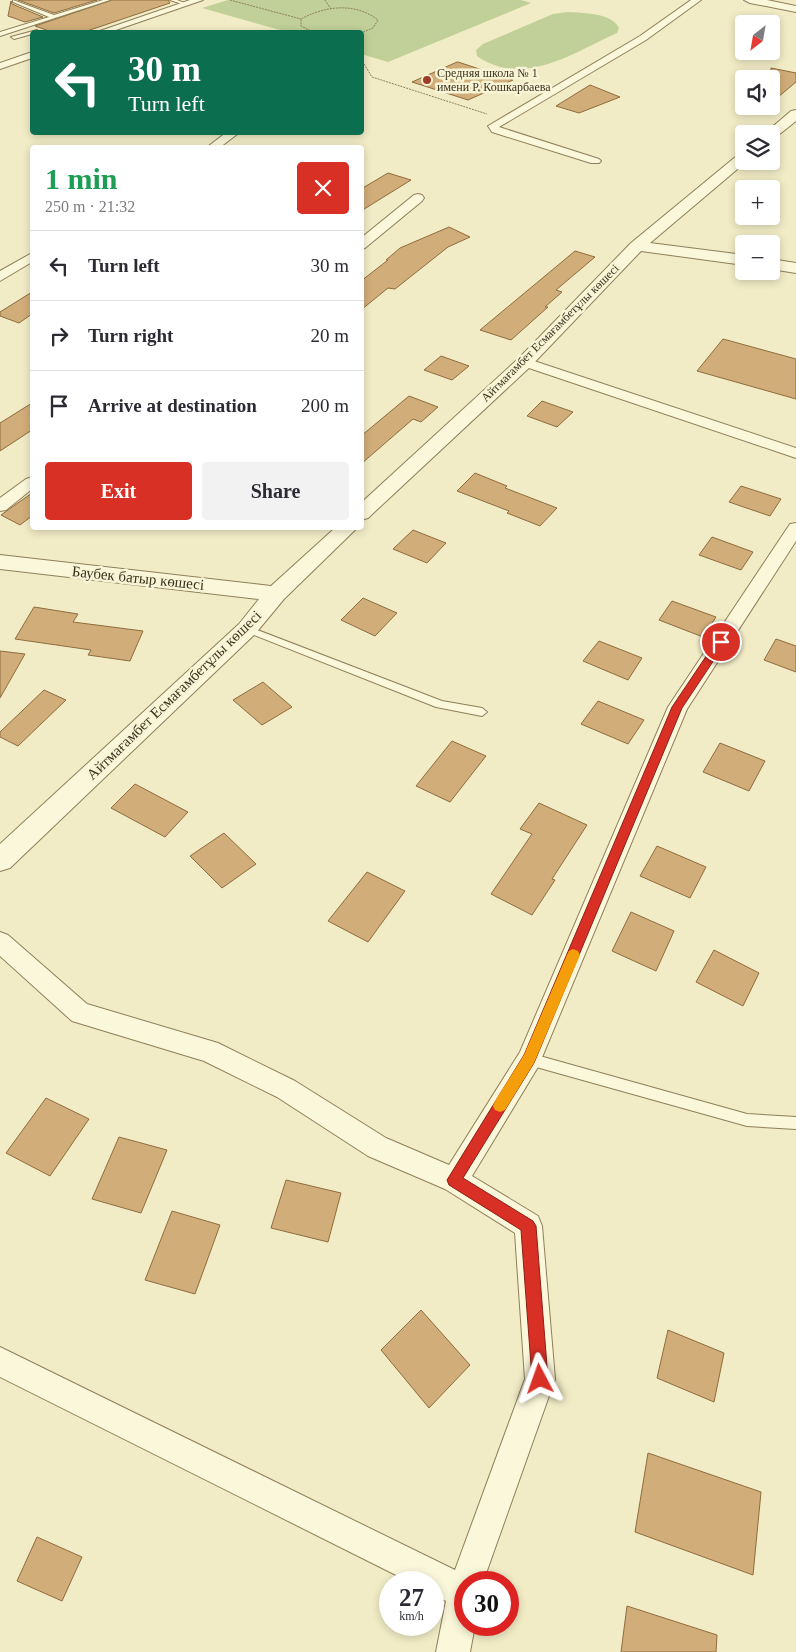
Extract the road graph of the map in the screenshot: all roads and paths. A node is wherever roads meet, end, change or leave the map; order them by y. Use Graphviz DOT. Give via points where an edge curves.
graph roads {
  1 [pos="108,0"];
  2 [pos="172,0"];
  3 [pos="199,0"];
  4 [pos="230,0"];
  5 [pos="325,0"];
  6 [pos="696,0"];
  7 [pos="750,0"];
  8 [pos="14,1"];
  9 [pos="185,4"];
  10 [pos="331,9"];
  11 [pos="796,9"];
  12 [pos="54,17"];
  13 [pos="300,19"];
  14 [pos="108,30"];
  15 [pos="309,30"];
  16 [pos="364,32"];
  17 [pos="0,34"];
  18 [pos="30,34"];
  19 [pos="7,39"];
  20 [pos="30,56"];
  21 [pos="364,63"];
  22 [pos="0,66"];
  23 [pos="366,66"];
  24 [pos="796,114"];
  25 [pos="504,119"];
  26 [pos="780,127"];
  27 [pos="230,135"];
  28 [pos="216,145"];
  29 [pos="595,161"];
  30 [pos="735,164"];
  31 [pos="418,198"];
  32 [pos="364,242"];
  33 [pos="637,246"];
  34 [pos="30,258"];
  35 [pos="735,259"];
  36 [pos="780,265"];
  37 [pos="796,268"];
  38 [pos="0,277"];
  39 [pos="525,362"];
  40 [pos="796,453"];
  41 [pos="30,484"];
  42 [pos="0,506"];
  43 [pos="364,511"];
  44 [pos="796,528"];
  45 [pos="345,530"];
  46 [pos="0,562"];
  47 [pos="276,594"];
  48 [pos="247,629"];
  49 [pos="482,712"];
  50 [pos="0,860"];
  51 [pos="0,942"];
  52 [pos="530,1059"];
  53 [pos="796,1123"];
  54 [pos="454,1180"];
  55 [pos="0,1362"];
  56 [pos="471,1571"];
  57 [pos="454,1583"];
  58 [pos="455,1636"];
  59 [pos="452,1652"];
  1 -- 12 [label="lane"];
  2 -- 9 [label="lane"];
  3 -- 9 [label="street"];
  4 -- 13 [label="path"];
  5 -- 10 [label="path"];
  6 -- 25 [label="street" via="643,38"];
  7 -- 11 [label="street"];
  8 -- 12 [label="lane"];
  9 -- 14 [label="street"];
  10 -- 13 [label="path"];
  10 -- 16 [label="path" via="356,10 374,16 377,24"];
  12 -- 17 [label="lane"];
  13 -- 15 [label="path" via="300,26"];
  18 -- 19 [label="lane"];
  20 -- 22 [label="street"];
  21 -- 23 [label="path"];
  23 -- 25 [label="path" via="372,77"];
  24 -- 26 [label="street"];
  25 -- 29 [label="street" via="493,126 496,130"];
  27 -- 28 [label="street"];
  30 -- 33 [label="street, Айтмағамбет Есмағамбетұлы көшесі"];
  31 -- 32 [label="street"];
  33 -- 35 [label="street"];
  33 -- 39 [label="street, Айтмағамбет Есмағамбетұлы көшесі"];
  34 -- 38 [label="street"];
  36 -- 37 [label="street"];
  39 -- 40 [label="street"];
  39 -- 43 [label="street, Айтмағамбет Есмағамбетұлы көшесі"];
  41 -- 42 [label="street"];
  44 -- 52 [label="street" via="678,707"];
  45 -- 47 [label="street, Айтмағамбет Есмағамбетұлы көшесі"];
  46 -- 47 [label="street, Баубек батыр көшесі"];
  47 -- 48 [label="street, Айтмағамбет Есмағамбетұлы көшесі"];
  48 -- 49 [label="lane" via="440,704"];
  48 -- 50 [label="street, Айтмағамбет Есмағамбетұлы көшесі"];
  51 -- 54 [label="street" via="80,1013 209,1051 286,1089 377,1147"];
  52 -- 53 [label="lane" via="748,1120"];
  52 -- 54 [label="street"];
  54 -- 56 [label="street" via="528,1226 540,1379"];
  55 -- 57 [label="street"];
  58 -- 59 [label="street"];
}
